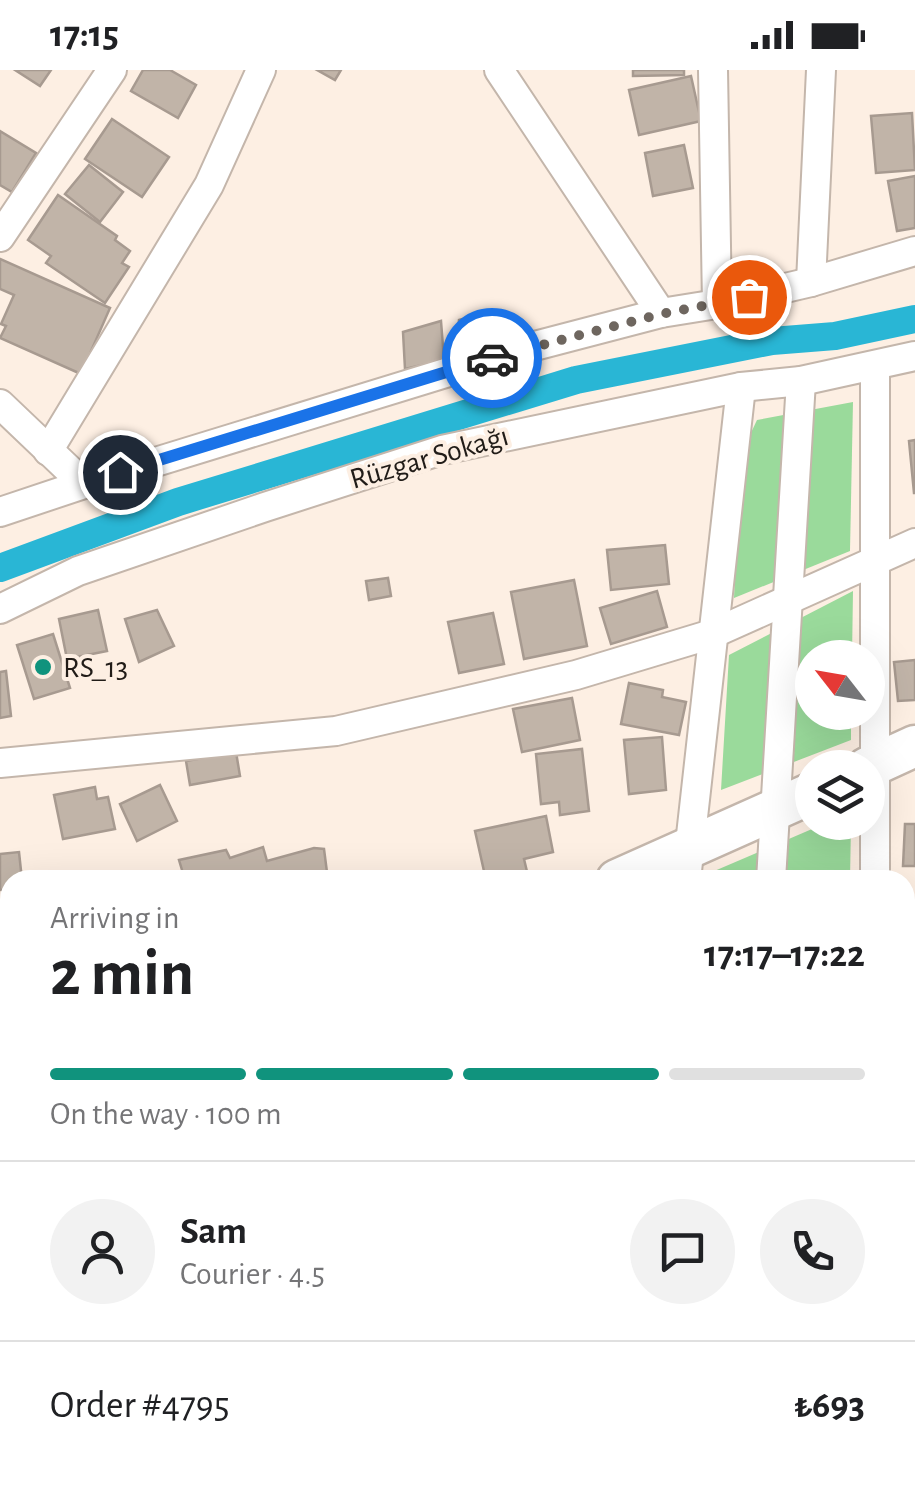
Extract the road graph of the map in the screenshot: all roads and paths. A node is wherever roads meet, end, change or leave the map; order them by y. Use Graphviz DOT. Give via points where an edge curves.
graph roads {
  1 [pos="112,70"];
  2 [pos="261,70"];
  3 [pos="499,70"];
  4 [pos="713,70"];
  5 [pos="821,70"];
  6 [pos="0,237"];
  7 [pos="915,252"];
  8 [pos="812,282"];
  9 [pos="718,304"];
  10 [pos="661,314"];
  11 [pos="915,356"];
  12 [pos="874,367"];
  13 [pos="802,381"];
  14 [pos="741,387"];
  15 [pos="0,404"];
  16 [pos="48,451"];
  17 [pos="84,484"];
  18 [pos="0,512"];
  19 [pos="915,542"];
  20 [pos="875,559"];
  21 [pos="786,600"];
  22 [pos="0,608"];
  23 [pos="712,634"];
  24 [pos="915,746"];
  25 [pos="872,750"];
  26 [pos="885,759"];
  27 [pos="0,762"];
  28 [pos="795,800"];
  29 [pos="774,809"];
  30 [pos="874,840"];
  31 [pos="687,864"];
  32 [pos="660,870"];
  33 [pos="771,870"];
  34 [pos="875,870"];
  1 -- 6 [label="street"];
  2 -- 16 [label="street" via="209,185"];
  3 -- 10 [label="street"];
  4 -- 9 [label="street"];
  5 -- 8 [label="street"];
  7 -- 8 [label="street"];
  8 -- 9 [label="street"];
  9 -- 10 [label="street"];
  10 -- 17 [label="street" via="527,348"];
  11 -- 12 [label="street, Rüzgar Sokağı"];
  12 -- 13 [label="street, Rüzgar Sokağı"];
  12 -- 20 [label="street"];
  13 -- 14 [label="street, Rüzgar Sokağı"];
  13 -- 21 [label="street"];
  14 -- 22 [label="street, Rüzgar Sokağı" via="442,450 78,572"];
  14 -- 23 [label="street"];
  15 -- 16 [label="street"];
  16 -- 17 [label="street"];
  17 -- 18 [label="street"];
  19 -- 20 [label="street"];
  20 -- 21 [label="street"];
  20 -- 25 [label="street"];
  21 -- 23 [label="street"];
  21 -- 29 [label="street"];
  23 -- 27 [label="street" via="576,675 336,731"];
  23 -- 31 [label="street"];
  24 -- 26 [label="street"];
  28 -- 29 [label="street"];
  29 -- 31 [label="street"];
  29 -- 33 [label="street"];
  30 -- 34 [label="street"];
  31 -- 32 [label="street"];
}
